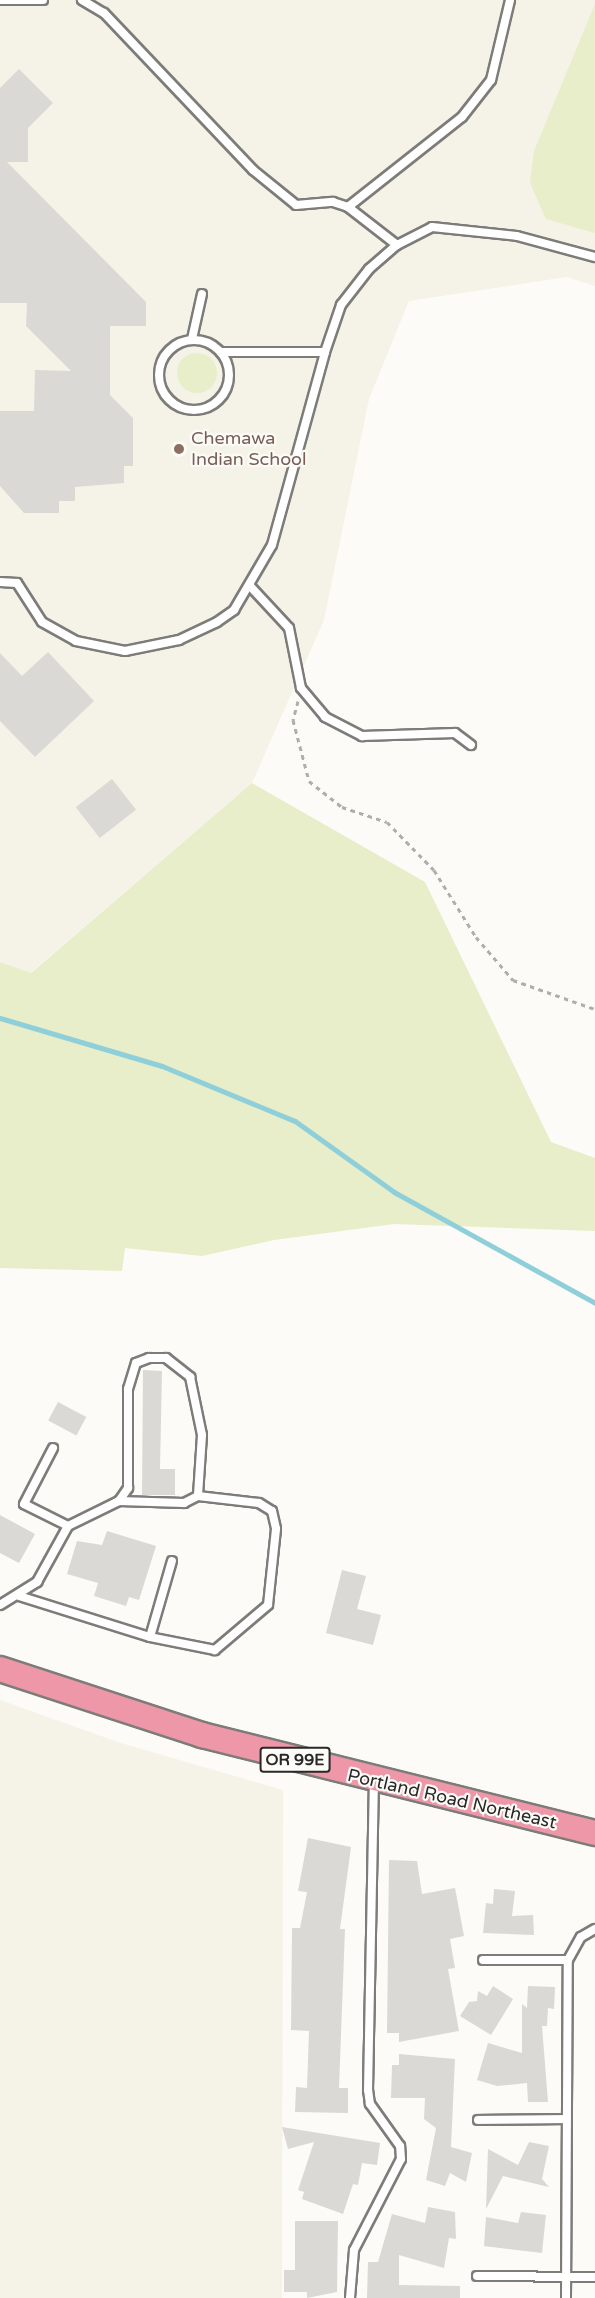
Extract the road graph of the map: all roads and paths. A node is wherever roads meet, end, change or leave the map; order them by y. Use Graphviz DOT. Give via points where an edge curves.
graph roads {
  1 [pos="0,0"];
  2 [pos="43,0"];
  3 [pos="82,0"];
  4 [pos="510,0"];
  5 [pos="348,207"];
  6 [pos="397,245"];
  7 [pos="595,257"];
  8 [pos="202,294"];
  9 [pos="192,339"];
  10 [pos="220,352"];
  11 [pos="324,352"];
  12 [pos="0,582"];
  13 [pos="250,586"];
  14 [pos="301,688"];
  15 [pos="471,744"];
  16 [pos="595,1009"];
  17 [pos="52,1448"];
  18 [pos="198,1496"];
  19 [pos="119,1501"];
  20 [pos="68,1526"];
  21 [pos="172,1561"];
  22 [pos="19,1596"];
  23 [pos="0,1605"];
  24 [pos="150,1637"];
  25 [pos="0,1669"];
  26 [pos="374,1781"];
  27 [pos="595,1833"];
  28 [pos="595,1929"];
  29 [pos="483,1960"];
  30 [pos="568,1960"];
  31 [pos="566,2119"];
  32 [pos="478,2120"];
  33 [pos="477,2276"];
  34 [pos="566,2277"];
  35 [pos="595,2277"];
  36 [pos="350,2298"];
  37 [pos="566,2298"];
  1 -- 2 [label="lane"];
  3 -- 5 [label="lane" via="104,12 253,170 296,205 333,202"];
  4 -- 5 [label="lane" via="490,80 469,108"];
  5 -- 6 [label="lane"];
  6 -- 7 [label="lane" via="432,227 517,236"];
  6 -- 11 [label="lane" via="369,269 341,305"];
  8 -- 9 [label="lane"];
  9 -- 10 [label="lane"];
  9 -- 10 [label="lane" via="171,348 159,368 162,391 179,407 203,409 222,396 229,373"];
  10 -- 11 [label="lane"];
  11 -- 13 [label="lane" via="272,545"];
  12 -- 13 [label="lane" via="17,583 42,622 76,641 125,651 179,640 217,622 234,610"];
  13 -- 14 [label="lane" via="289,628"];
  14 -- 15 [label="lane" via="325,717 362,736 454,733"];
  14 -- 16 [label="path" via="293,720 309,781 342,807 387,822 434,870 476,938 513,980"];
  17 -- 20 [label="lane" via="24,1504"];
  18 -- 19 [label="lane" via="184,1503"];
  18 -- 19 [label="lane" via="202,1435 190,1377 166,1358 149,1358 136,1363 128,1389 128,1488"];
  18 -- 24 [label="lane" via="259,1503 272,1510 276,1529 268,1605 215,1650"];
  19 -- 20 [label="lane"];
  20 -- 22 [label="lane" via="37,1582"];
  21 -- 24 [label="lane"];
  22 -- 23 [label="lane"];
  22 -- 24 [label="lane"];
  25 -- 26 [label="main road, Portland Road Northeast / OR 99E" via="202,1735"];
  26 -- 27 [label="main road, Portland Road Northeast / OR 99E"];
  26 -- 36 [label="lane" via="368,2090 370,2104 400,2146 401,2158 354,2250"];
  28 -- 30 [label="lane" via="581,1937"];
  29 -- 30 [label="lane"];
  30 -- 31 [label="lane"];
  31 -- 32 [label="lane"];
  31 -- 34 [label="lane"];
  33 -- 34 [label="lane"];
  34 -- 35 [label="lane"];
  34 -- 37 [label="lane"];
}
